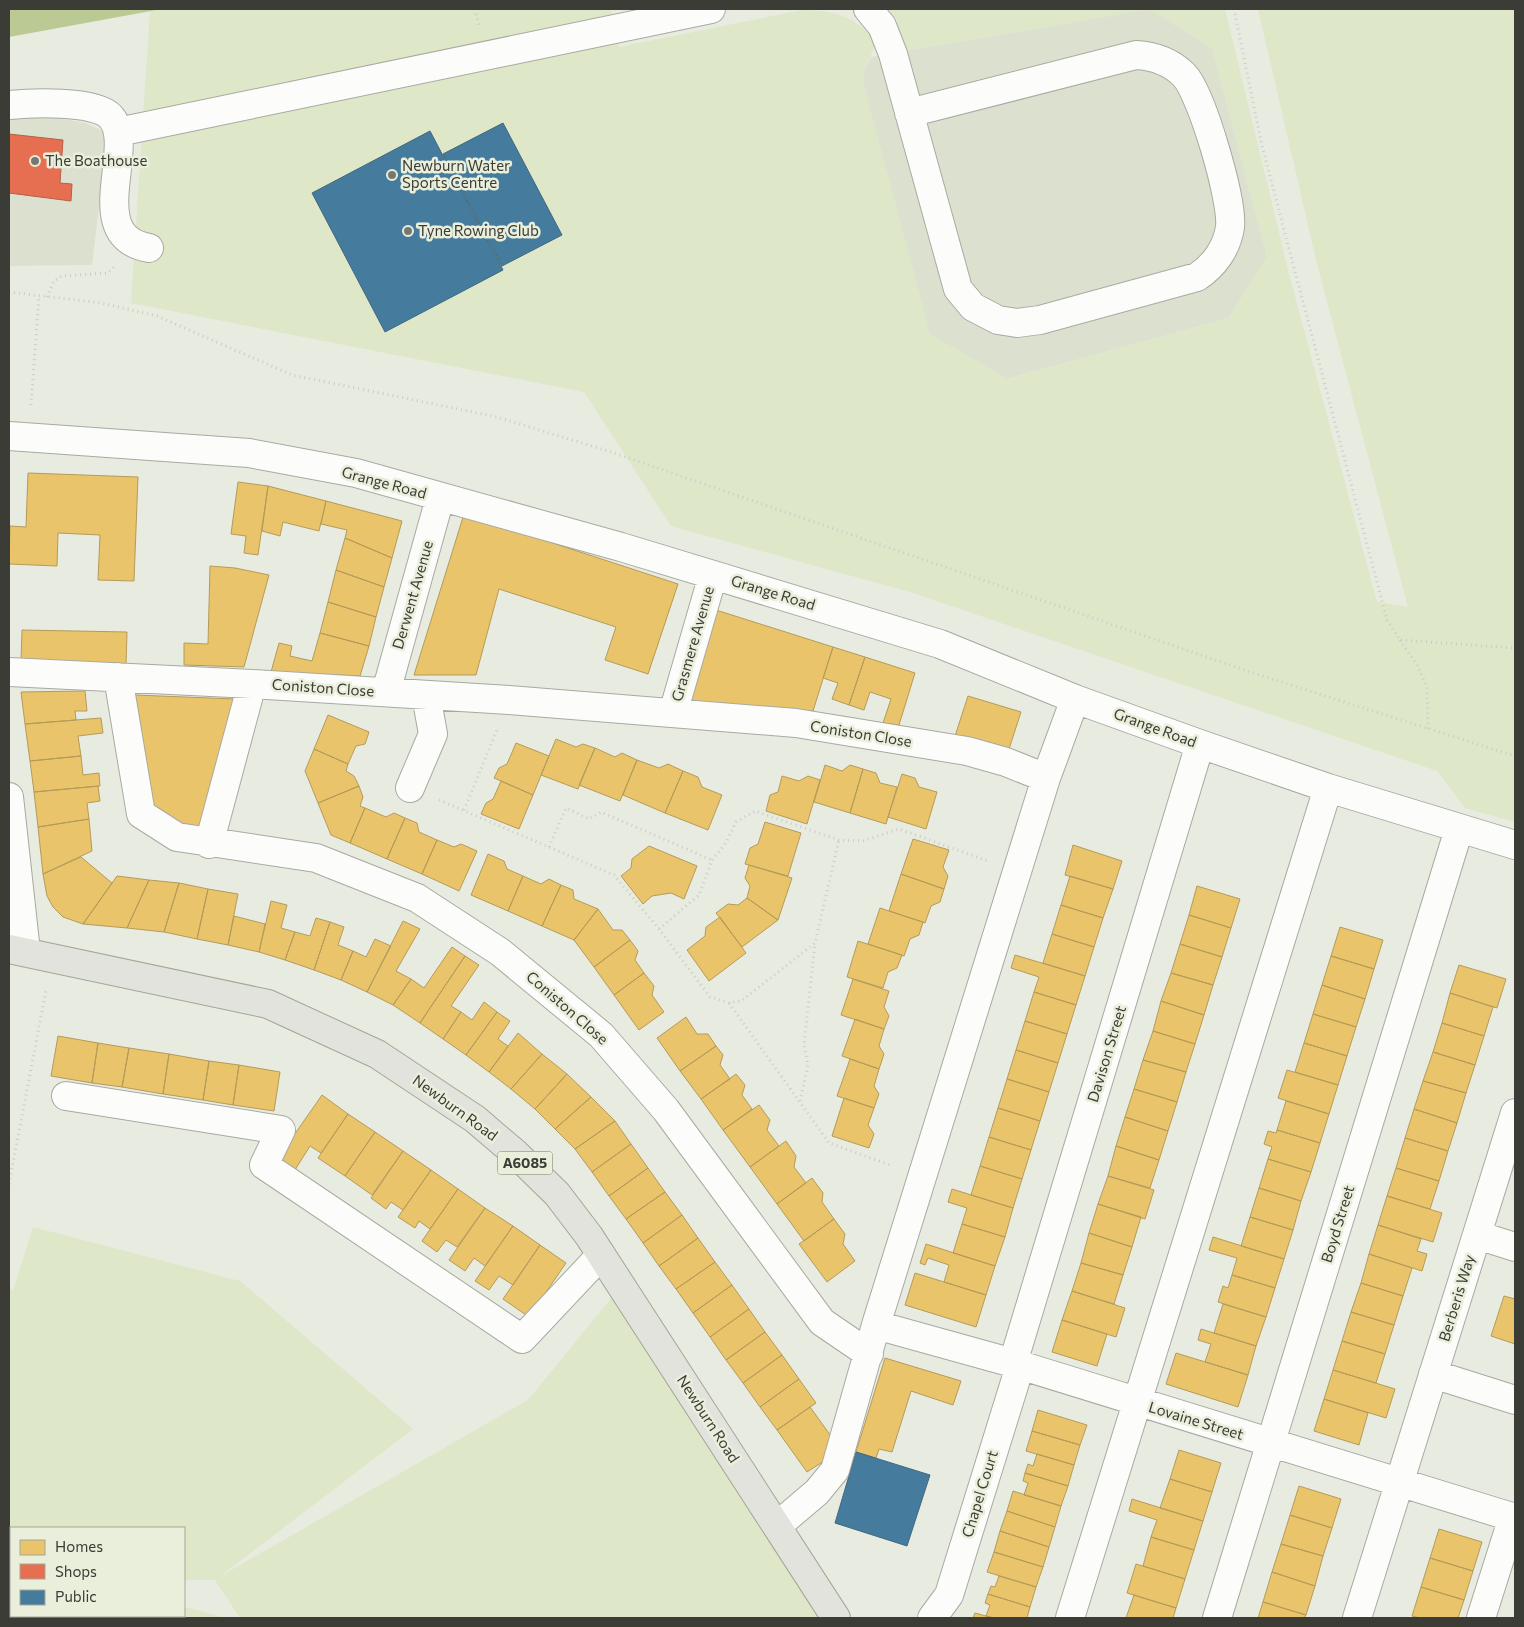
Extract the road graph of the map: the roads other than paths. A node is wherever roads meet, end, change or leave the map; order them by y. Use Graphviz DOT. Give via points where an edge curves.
graph roads {
  1 [pos="712,9"];
  2 [pos="868,9"];
  3 [pos="9,105"];
  4 [pos="909,113"];
  5 [pos="118,132"];
  6 [pos="149,248"];
  7 [pos="18,436"];
  8 [pos="440,498"];
  9 [pos="713,575"];
  10 [pos="9,672"];
  11 [pos="118,676"];
  12 [pos="252,684"];
  13 [pos="386,692"];
  14 [pos="426,695"];
  15 [pos="1075,699"];
  16 [pos="673,714"];
  17 [pos="1200,744"];
  18 [pos="1046,778"];
  19 [pos="410,788"];
  20 [pos="1328,788"];
  21 [pos="9,797"];
  22 [pos="1459,829"];
  23 [pos="210,844"];
  24 [pos="1515,845"];
  25 [pos="17,951"];
  26 [pos="66,1096"];
  27 [pos="1515,1113"];
  28 [pos="1477,1236"];
  29 [pos="1515,1247"];
  30 [pos="601,1255"];
  31 [pos="876,1325"];
  32 [pos="869,1354"];
  33 [pos="1017,1365"];
  34 [pos="1433,1374"];
  35 [pos="1515,1400"];
  36 [pos="1138,1403"];
  37 [pos="1270,1444"];
  38 [pos="1399,1483"];
  39 [pos="1514,1518"];
  40 [pos="777,1526"];
  41 [pos="836,1618"];
  42 [pos="932,1618"];
  43 [pos="1070,1618"];
  44 [pos="1217,1618"];
  45 [pos="1357,1618"];
  46 [pos="1480,1618"];
  1 -- 5 [label="street"];
  2 -- 4 [label="street" via="884,31"];
  3 -- 5 [label="street" via="30,103 92,108 110,116"];
  4 -- 4 [label="street" via="958,289 973,307 990,318 1017,323 1040,320 1197,277 1216,260 1228,239 1228,200 1200,102 1183,75 1161,60 1136,55"];
  5 -- 6 [label="street" via="117,228 135,246"];
  7 -- 8 [label="street, Grange Road" via="250,453 356,473"];
  8 -- 9 [label="street, Grange Road"];
  8 -- 13 [label="street, Derwent Avenue"];
  9 -- 15 [label="street, Grange Road" via="940,644"];
  9 -- 16 [label="street, Grasmere Avenue"];
  10 -- 11 [label="street, Coniston Close"];
  11 -- 12 [label="street, Coniston Close"];
  11 -- 23 [label="street, Coniston Close" via="141,814 177,837"];
  12 -- 13 [label="street, Coniston Close"];
  12 -- 23 [label="street, Coniston Close"];
  13 -- 14 [label="street, Coniston Close"];
  14 -- 16 [label="street, Coniston Close"];
  14 -- 19 [label="street" via="433,734"];
  15 -- 17 [label="street, Grange Road"];
  15 -- 18 [label="street"];
  16 -- 18 [label="street, Coniston Close" via="796,723 967,751"];
  17 -- 20 [label="street, Grange Road"];
  17 -- 33 [label="street, Davison Street"];
  18 -- 31 [label="street"];
  20 -- 22 [label="street, Grange Road"];
  20 -- 36 [label="street"];
  21 -- 25 [label="street"];
  22 -- 24 [label="street, Grange Road"];
  22 -- 37 [label="street, Boyd Street"];
  23 -- 32 [label="street, Coniston Close" via="316,858 417,898 500,952 601,1035 666,1110 822,1322"];
  25 -- 30 [label="main road, Newburn Road / A6085" via="268,1004 378,1054 474,1119 516,1154 557,1194"];
  26 -- 30 [label="street" via="281,1130 264,1165 522,1339"];
  27 -- 28 [label="street, Berberis Way"];
  28 -- 29 [label="street"];
  28 -- 34 [label="street, Berberis Way"];
  30 -- 40 [label="main road, Newburn Road / A6085"];
  31 -- 32 [label="street"];
  31 -- 33 [label="street, Lovaine Street"];
  32 -- 40 [label="street" via="835,1470 817,1492"];
  33 -- 36 [label="street, Lovaine Street"];
  33 -- 42 [label="street, Chapel Court" via="949,1595"];
  34 -- 35 [label="street"];
  34 -- 38 [label="street, Berberis Way"];
  36 -- 37 [label="street, Lovaine Street"];
  36 -- 43 [label="street"];
  37 -- 38 [label="street, Lovaine Street"];
  37 -- 44 [label="street, Boyd Street"];
  38 -- 39 [label="street, Lovaine Street"];
  38 -- 45 [label="street, Berberis Way"];
  39 -- 46 [label="street"];
  40 -- 41 [label="main road, Newburn Road / A6085"];
}
